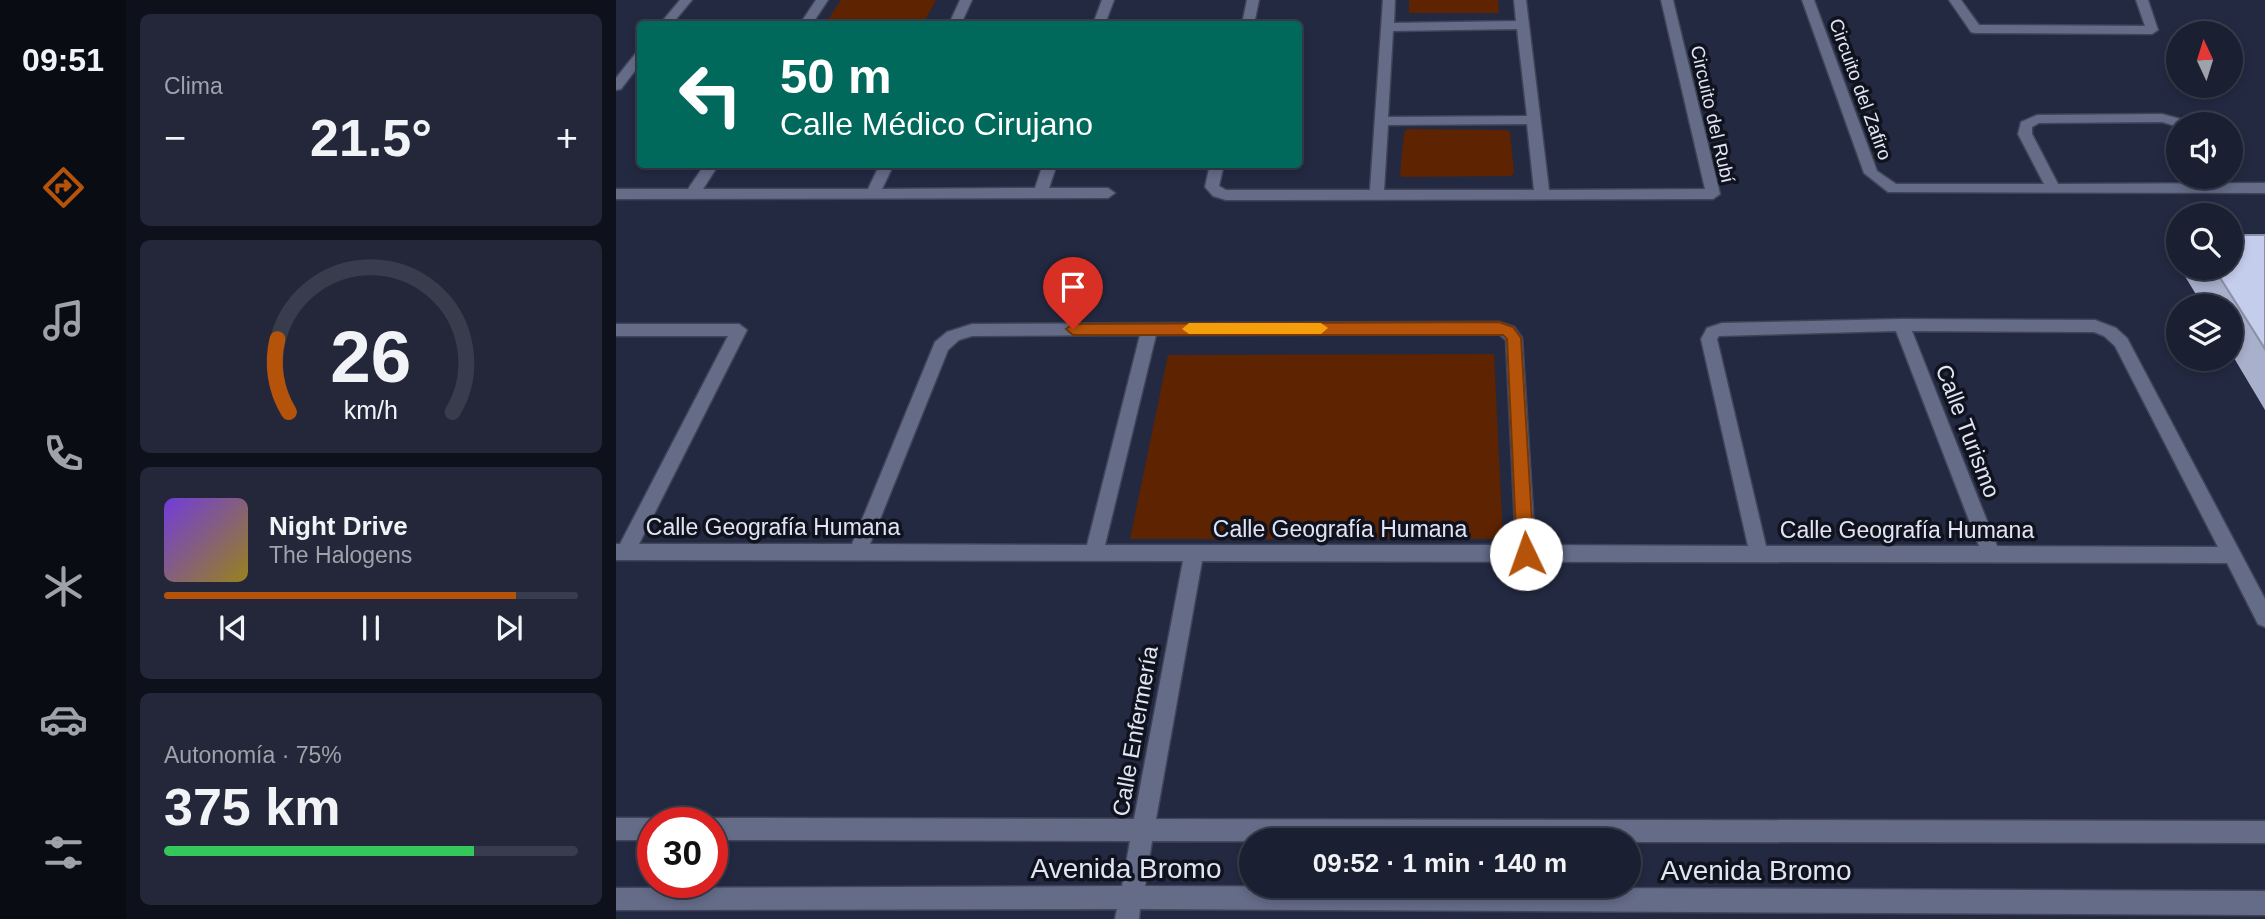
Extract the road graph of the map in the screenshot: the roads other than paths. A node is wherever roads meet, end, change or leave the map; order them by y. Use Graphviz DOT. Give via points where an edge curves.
graph roads {
  1 [pos="686,0"];
  2 [pos="822,0"];
  3 [pos="967,0"];
  4 [pos="1108,0"];
  5 [pos="1253,0"];
  6 [pos="1389,0"];
  7 [pos="1520,0"];
  8 [pos="1667,0"];
  9 [pos="1808,0"];
  10 [pos="1955,0"];
  11 [pos="2142,0"];
  12 [pos="668,21"];
  13 [pos="808,21"];
  14 [pos="956,21"];
  15 [pos="1100,21"];
  16 [pos="1249,21"];
  17 [pos="1524,25"];
  18 [pos="1388,27"];
  19 [pos="637,60"];
  20 [pos="616,86"];
  21 [pos="2166,119"];
  22 [pos="1534,120"];
  23 [pos="1381,121"];
  24 [pos="709,168"];
  25 [pos="885,168"];
  26 [pos="1049,168"];
  27 [pos="1216,168"];
  28 [pos="2166,184"];
  29 [pos="2243,185"];
  30 [pos="2053,188"];
  31 [pos="2265,188"];
  32 [pos="873,193"];
  33 [pos="1040,193"];
  34 [pos="1108,193"];
  35 [pos="616,194"];
  36 [pos="692,194"];
  37 [pos="1542,194"];
  38 [pos="1377,195"];
  39 [pos="1902,325"];
  40 [pos="1150,329"];
  41 [pos="616,330"];
  42 [pos="620,552"];
  43 [pos="858,552"];
  44 [pos="1094,552"];
  45 [pos="1194,553"];
  46 [pos="1526,554"];
  47 [pos="1759,554"];
  48 [pos="1991,554"];
  49 [pos="2232,555"];
  50 [pos="2265,618"];
  51 [pos="616,828"];
  52 [pos="637,829"];
  53 [pos="728,829"];
  54 [pos="1143,832"];
  55 [pos="2265,832"];
  56 [pos="616,898"];
  57 [pos="2265,903"];
  58 [pos="1129,908"];
  1 -- 12 [label="street"];
  2 -- 13 [label="street"];
  3 -- 14 [label="street"];
  4 -- 15 [label="street"];
  5 -- 16 [label="street"];
  6 -- 18 [label="street"];
  7 -- 17 [label="street"];
  8 -- 37 [label="street, Circuito del Rubí" via="1713,194"];
  9 -- 30 [label="street, Circuito del Zafiro" via="1871,173 1880,181 1893,189"];
  10 -- 11 [label="street" via="1975,29 2152,30"];
  17 -- 18 [label="street"];
  17 -- 22 [label="street"];
  18 -- 23 [label="street"];
  19 -- 20 [label="street"];
  21 -- 30 [label="street" via="2037,119 2026,125 2025,134"];
  22 -- 23 [label="street"];
  22 -- 37 [label="street"];
  23 -- 38 [label="street"];
  24 -- 36 [label="street"];
  25 -- 32 [label="street"];
  26 -- 33 [label="street"];
  27 -- 38 [label="street, Circuito del Rubí" via="1212,187 1226,195"];
  28 -- 30 [label="street, Circuito del Zafiro"];
  29 -- 31 [label="street, Circuito del Zafiro"];
  32 -- 33 [label="street"];
  32 -- 36 [label="street"];
  33 -- 34 [label="street"];
  35 -- 36 [label="street"];
  37 -- 38 [label="street, Circuito del Rubí"];
  39 -- 47 [label="street" via="1713,332 1709,339"];
  39 -- 48 [label="street, Calle Turismo"];
  39 -- 49 [label="street" via="2095,326 2110,332 2121,342"];
  40 -- 43 [label="street" via="972,330 953,336 941,346"];
  40 -- 44 [label="street"];
  40 -- 46 [label="street" via="1508,331 1514,338"];
  41 -- 42 [label="street" via="739,330"];
  42 -- 43 [label="street, Calle Geografía Humana"];
  43 -- 44 [label="street, Calle Geografía Humana"];
  44 -- 45 [label="street, Calle Geografía Humana"];
  45 -- 46 [label="street, Calle Geografía Humana"];
  45 -- 54 [label="street, Calle Enfermería"];
  46 -- 47 [label="street, Calle Geografía Humana"];
  47 -- 48 [label="street, Calle Geografía Humana"];
  48 -- 49 [label="street, Calle Geografía Humana"];
  49 -- 50 [label="street"];
  51 -- 52 [label="street"];
  53 -- 54 [label="street, Avenida Bromo"];
  54 -- 55 [label="street, Avenida Bromo"];
  54 -- 58 [label="street, Calle Enfermería"];
  56 -- 58 [label="street, Avenida Bromo"];
  57 -- 58 [label="street, Avenida Bromo"];
}
